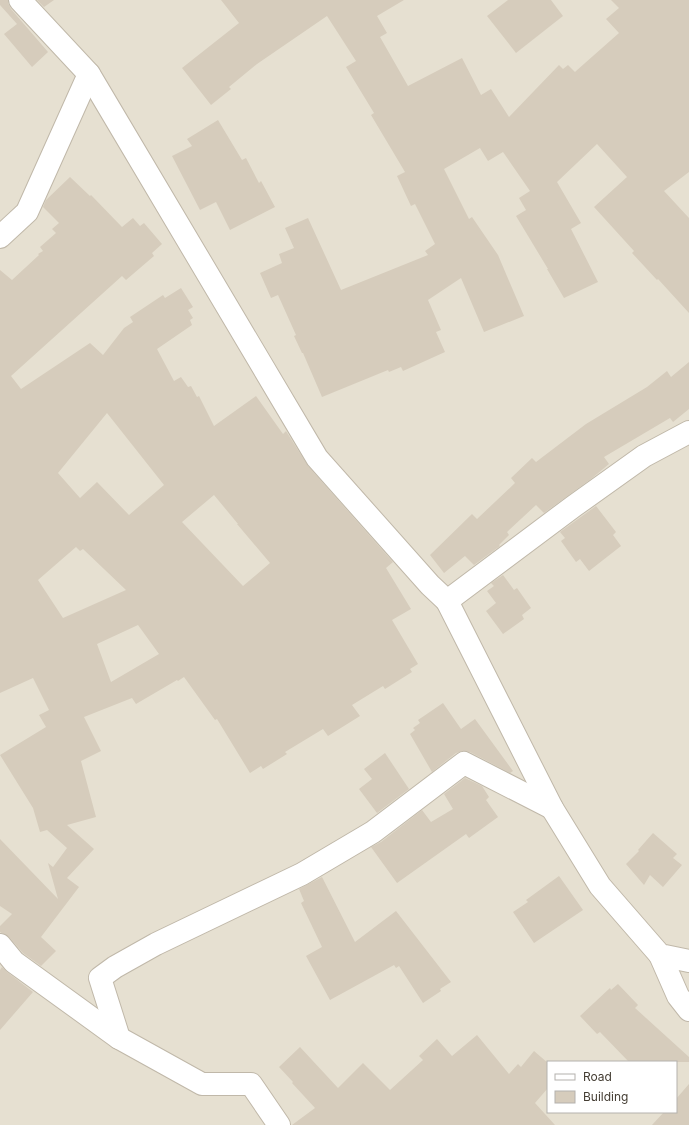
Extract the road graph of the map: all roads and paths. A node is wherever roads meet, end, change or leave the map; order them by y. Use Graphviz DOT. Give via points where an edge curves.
graph roads {
  1 [pos="20,0"];
  2 [pos="90,74"];
  3 [pos="0,237"];
  4 [pos="689,432"];
  5 [pos="447,601"];
  6 [pos="552,808"];
  7 [pos="0,945"];
  8 [pos="660,955"];
  9 [pos="689,961"];
  10 [pos="689,1010"];
  11 [pos="119,1038"];
  12 [pos="279,1125"];
  1 -- 2 [label="street"];
  2 -- 3 [label="street" via="27,212"];
  2 -- 5 [label="street" via="318,458"];
  4 -- 5 [label="street" via="644,456"];
  5 -- 6 [label="street"];
  6 -- 8 [label="street" via="600,886"];
  6 -- 11 [label="street" via="464,763 367,836 302,874 156,944 100,978"];
  7 -- 11 [label="street" via="14,962"];
  8 -- 9 [label="street"];
  8 -- 10 [label="street" via="678,996"];
  11 -- 12 [label="street" via="202,1084 251,1084"];
}
